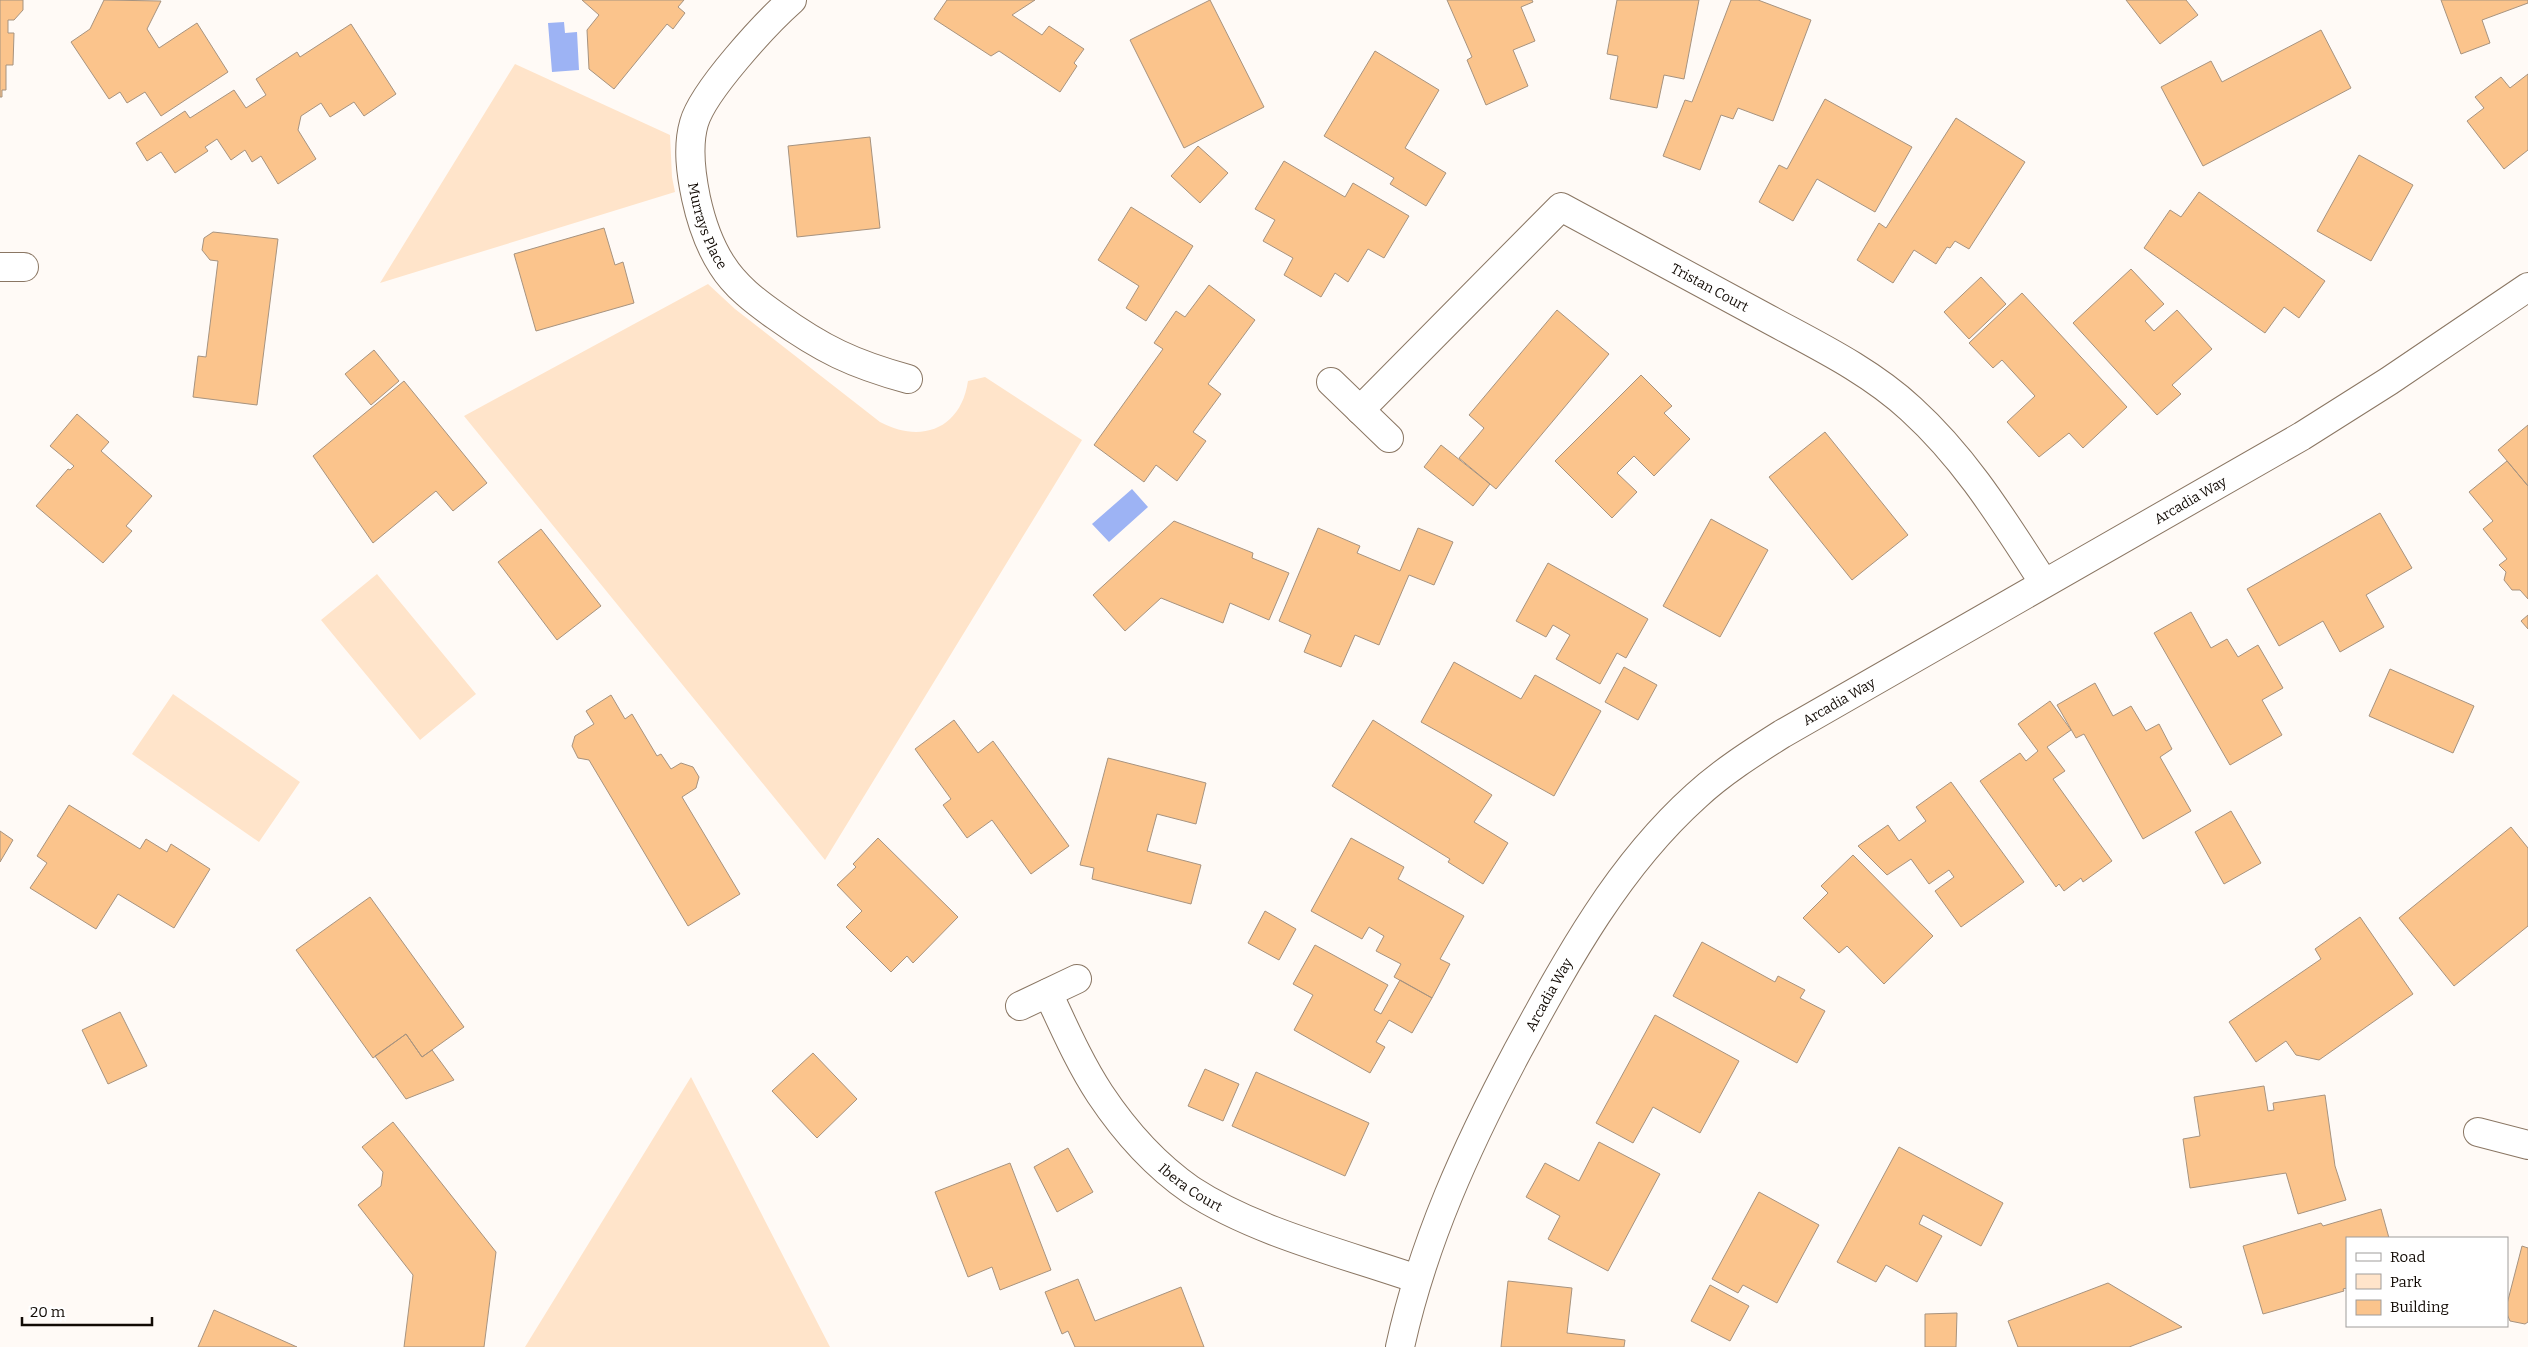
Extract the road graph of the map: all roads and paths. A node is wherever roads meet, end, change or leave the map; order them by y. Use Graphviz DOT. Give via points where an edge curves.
graph roads {
  1 [pos="792,0"];
  2 [pos="2528,287"];
  3 [pos="908,379"];
  4 [pos="1331,382"];
  5 [pos="1360,410"];
  6 [pos="1389,438"];
  7 [pos="2044,583"];
  8 [pos="1077,979"];
  9 [pos="1048,993"];
  10 [pos="1020,1006"];
  11 [pos="2478,1132"];
  12 [pos="2528,1145"];
  13 [pos="1417,1279"];
  14 [pos="1400,1347"];
  1 -- 3 [label="street, Murrays Place" via="714,86 701,105 690,148 692,177 700,212 722,265 760,305 815,344 874,370"];
  2 -- 7 [label="street, Arcadia Way" via="2302,436"];
  4 -- 5 [label="street"];
  5 -- 6 [label="street"];
  5 -- 7 [label="street, Tristan Court" via="1561,207 1800,336 1880,384 1910,408 1963,462"];
  7 -- 13 [label="street, Arcadia Way" via="1739,762 1696,796 1663,829 1626,871 1565,964 1480,1121 1450,1187"];
  8 -- 9 [label="street"];
  9 -- 10 [label="street"];
  9 -- 13 [label="street, Ibera Court" via="1084,1067 1117,1117 1158,1162 1191,1189 1250,1220"];
  11 -- 12 [label="street"];
  13 -- 14 [label="street, Arcadia Way"];
}
